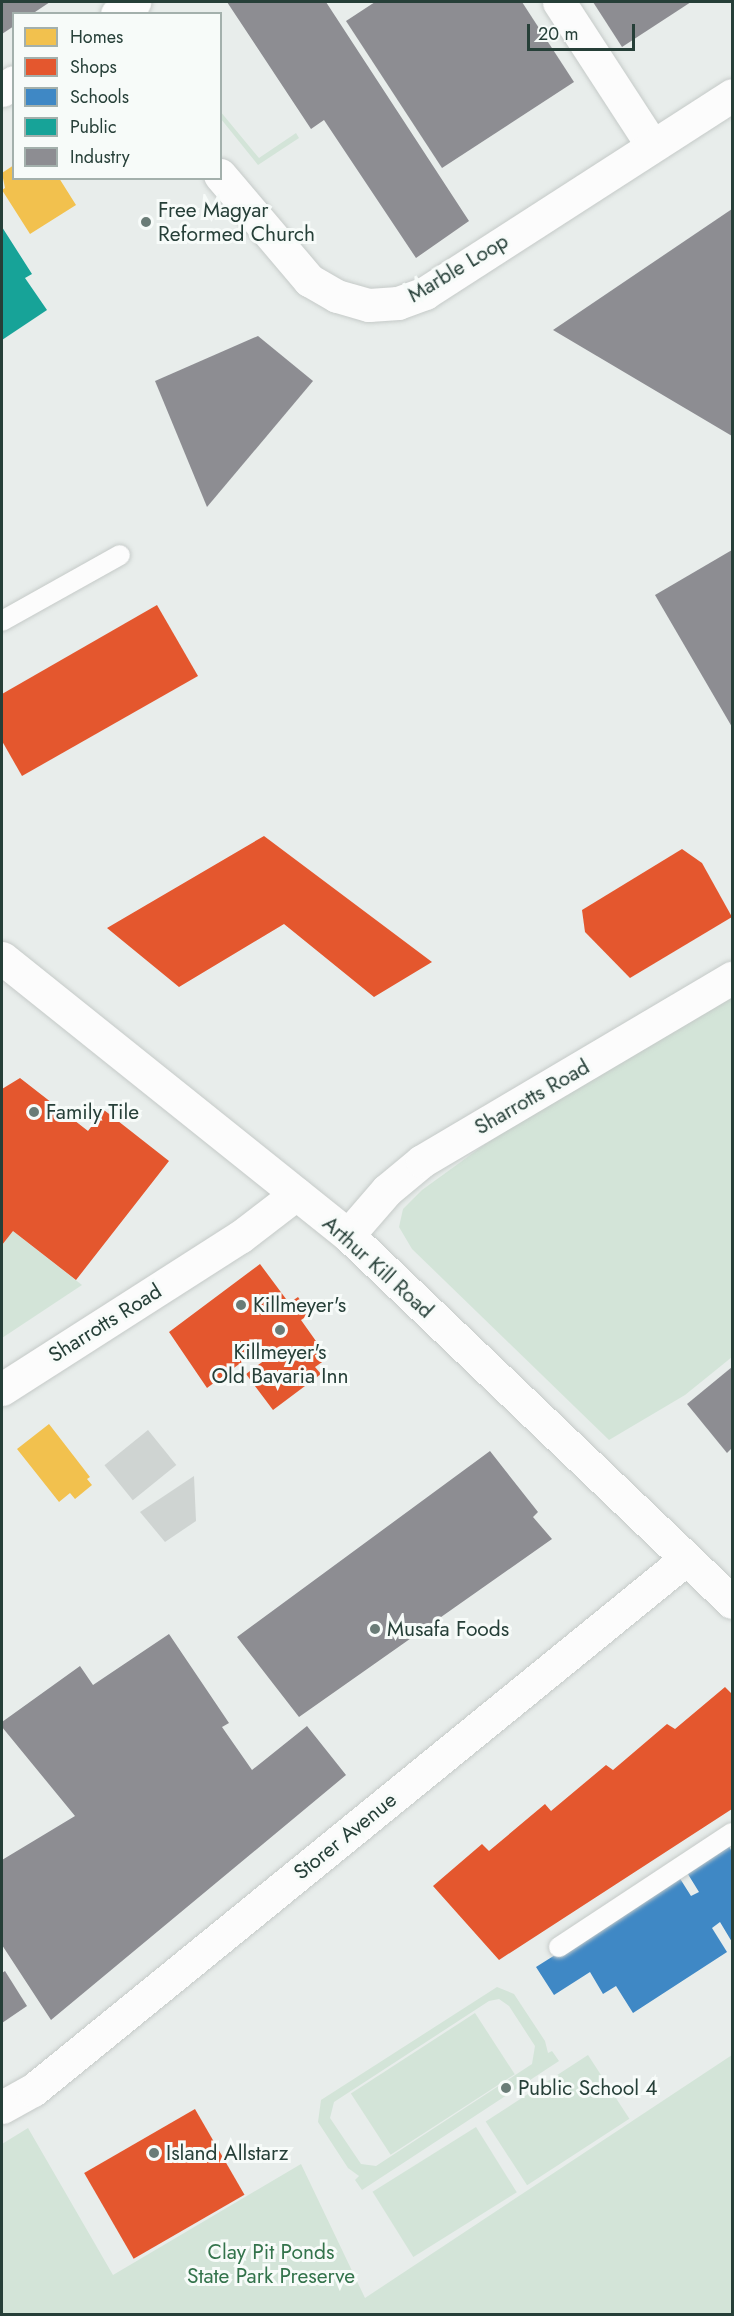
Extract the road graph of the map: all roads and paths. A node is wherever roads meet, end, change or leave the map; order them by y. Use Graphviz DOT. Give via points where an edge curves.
graph roads {
  1 [pos="134,2"];
  2 [pos="559,2"];
  3 [pos="120,12"];
  4 [pos="732,95"];
  5 [pos="652,146"];
  6 [pos="222,177"];
  7 [pos="120,555"];
  8 [pos="2,621"];
  9 [pos="2,958"];
  10 [pos="732,978"];
  11 [pos="296,1194"];
  12 [pos="348,1235"];
  13 [pos="2,1389"];
  14 [pos="686,1559"];
  15 [pos="732,1602"];
  16 [pos="732,1833"];
  17 [pos="559,1947"];
  18 [pos="2,2107"];
  1 -- 3 [label="street"];
  2 -- 5 [label="street"];
  4 -- 5 [label="street, Marble Loop"];
  5 -- 6 [label="street, Marble Loop" via="425,293 398,303 369,305 337,296 309,280"];
  7 -- 8 [label="lane"];
  9 -- 11 [label="street, Arthur Kill Road"];
  10 -- 12 [label="street, Sharrotts Road" via="422,1161 387,1190"];
  11 -- 12 [label="street, Arthur Kill Road"];
  11 -- 13 [label="street, Sharrotts Road" via="240,1237"];
  12 -- 14 [label="street, Arthur Kill Road"];
  14 -- 15 [label="street, Arthur Kill Road"];
  14 -- 18 [label="street, Storer Avenue" via="33,2090"];
  16 -- 17 [label="lane"];
}
